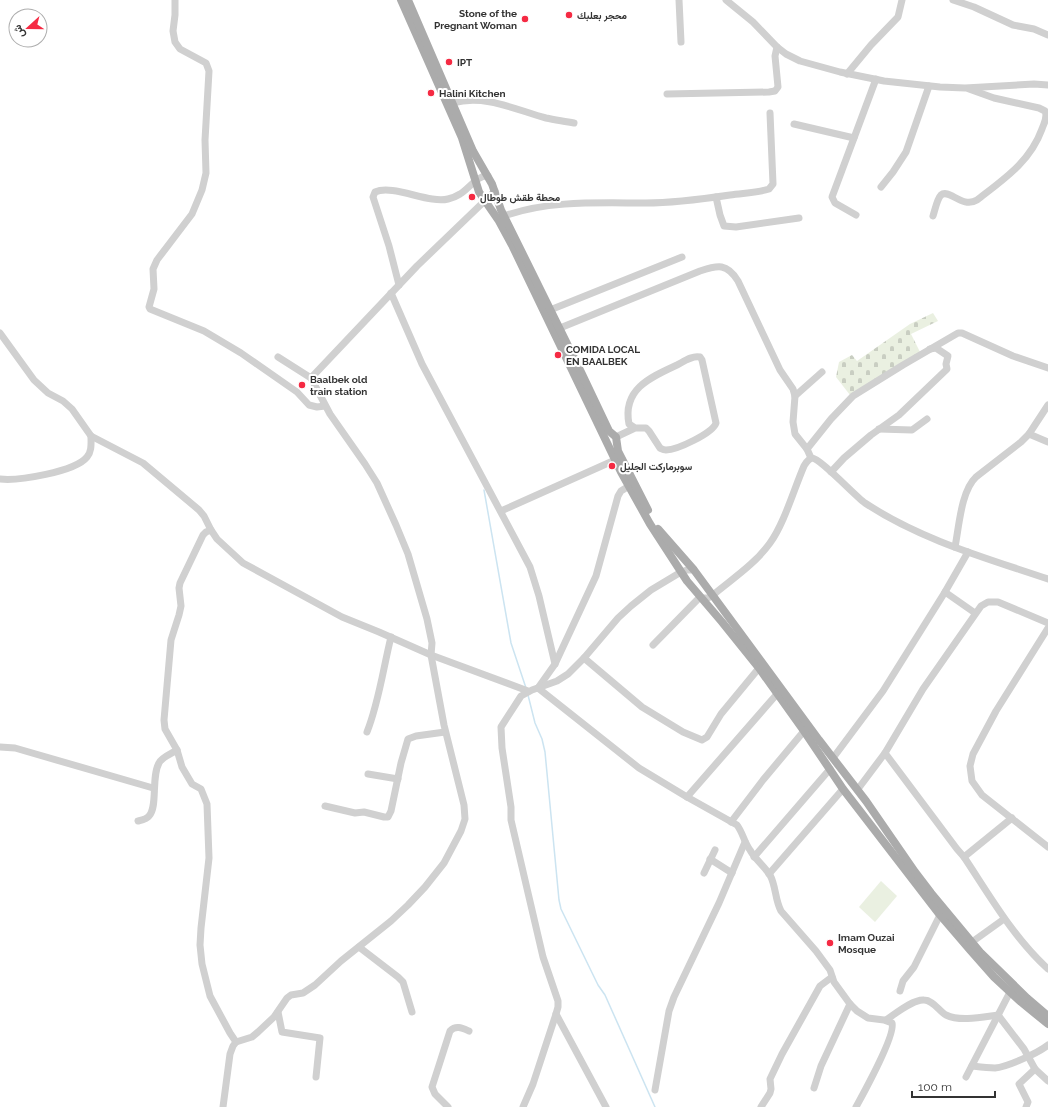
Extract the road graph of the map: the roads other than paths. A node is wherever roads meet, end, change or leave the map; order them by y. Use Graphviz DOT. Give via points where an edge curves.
graph roads {
  1 [pos="175,0"];
  2 [pos="401,0"];
  3 [pos="408,0"];
  4 [pos="680,0"];
  5 [pos="726,0"];
  6 [pos="902,0"];
  7 [pos="953,0"];
  8 [pos="1048,35"];
  9 [pos="681,42"];
  10 [pos="777,47"];
  11 [pos="847,74"];
  12 [pos="876,79"];
  13 [pos="1048,85"];
  14 [pos="929,86"];
  15 [pos="965,88"];
  16 [pos="667,94"];
  17 [pos="453,103"];
  18 [pos="770,113"];
  19 [pos="574,123"];
  20 [pos="794,124"];
  21 [pos="854,138"];
  22 [pos="488,176"];
  23 [pos="475,182"];
  24 [pos="881,187"];
  25 [pos="494,191"];
  26 [pos="716,197"];
  27 [pos="485,199"];
  28 [pos="856,215"];
  29 [pos="504,216"];
  30 [pos="933,216"];
  31 [pos="799,218"];
  32 [pos="682,257"];
  33 [pos="399,285"];
  34 [pos="391,293"];
  35 [pos="550,310"];
  36 [pos="560,328"];
  37 [pos="0,333"];
  38 [pos="930,349"];
  39 [pos="278,357"];
  40 [pos="1048,368"];
  41 [pos="822,372"];
  42 [pos="311,378"];
  43 [pos="795,396"];
  44 [pos="326,406"];
  45 [pos="1048,406"];
  46 [pos="927,419"];
  47 [pos="635,428"];
  48 [pos="879,429"];
  49 [pos="1029,434"];
  50 [pos="91,436"];
  51 [pos="616,437"];
  52 [pos="1048,442"];
  53 [pos="807,449"];
  54 [pos="811,458"];
  55 [pos="615,460"];
  56 [pos="831,472"];
  57 [pos="0,479"];
  58 [pos="629,486"];
  59 [pos="501,511"];
  60 [pos="211,530"];
  61 [pos="955,547"];
  62 [pos="968,552"];
  63 [pos="694,570"];
  64 [pos="681,572"];
  65 [pos="1048,579"];
  66 [pos="945,592"];
  67 [pos="712,595"];
  68 [pos="700,598"];
  69 [pos="975,613"];
  70 [pos="1048,623"];
  71 [pos="1048,628"];
  72 [pos="391,637"];
  73 [pos="652,645"];
  74 [pos="431,655"];
  75 [pos="584,658"];
  76 [pos="555,664"];
  77 [pos="759,668"];
  78 [pos="538,688"];
  79 [pos="528,691"];
  80 [pos="777,694"];
  81 [pos="804,730"];
  82 [pos="367,732"];
  83 [pos="445,732"];
  84 [pos="0,747"];
  85 [pos="176,750"];
  86 [pos="885,753"];
  87 [pos="833,758"];
  88 [pos="830,769"];
  89 [pos="368,774"];
  90 [pos="398,779"];
  91 [pos="850,780"];
  92 [pos="842,787"];
  93 [pos="154,788"];
  94 [pos="858,789"];
  95 [pos="687,797"];
  96 [pos="866,801"];
  97 [pos="325,806"];
  98 [pos="858,808"];
  99 [pos="1012,818"];
  100 [pos="138,821"];
  101 [pos="731,822"];
  102 [pos="745,842"];
  103 [pos="1048,847"];
  104 [pos="715,850"];
  105 [pos="754,857"];
  106 [pos="964,857"];
  107 [pos="710,859"];
  108 [pos="704,873"];
  109 [pos="732,873"];
  110 [pos="769,874"];
  111 [pos="940,915"];
  112 [pos="1004,918"];
  113 [pos="972,942"];
  114 [pos="359,947"];
  115 [pos="1048,969"];
  116 [pos="832,977"];
  117 [pos="900,990"];
  118 [pos="1010,992"];
  119 [pos="850,1004"];
  120 [pos="278,1012"];
  121 [pos="412,1012"];
  122 [pos="556,1014"];
  123 [pos="998,1015"];
  124 [pos="1048,1016"];
  125 [pos="886,1020"];
  126 [pos="1048,1024"];
  127 [pos="469,1031"];
  128 [pos="236,1042"];
  129 [pos="1048,1045"];
  130 [pos="1028,1056"];
  131 [pos="972,1066"];
  132 [pos="1035,1069"];
  133 [pos="316,1076"];
  134 [pos="966,1077"];
  135 [pos="1048,1081"];
  136 [pos="814,1088"];
  137 [pos="655,1090"];
  138 [pos="223,1107"];
  139 [pos="448,1107"];
  140 [pos="523,1107"];
  141 [pos="606,1107"];
  142 [pos="761,1107"];
  143 [pos="856,1107"];
  144 [pos="1026,1107"];
  1 -- 44 [label="street" via="175,42 180,50 206,63 209,71 206,173 192,214 153,268 154,289 149,307 204,331 241,352 297,392 309,405"];
  2 -- 23 [label="main road" via="462,138"];
  3 -- 17 [label="main road"];
  4 -- 9 [label="street"];
  5 -- 10 [label="street" via="754,22"];
  6 -- 11 [label="street" via="896,20"];
  7 -- 8 [label="street" via="1013,25"];
  10 -- 11 [label="street" via="792,58"];
  10 -- 16 [label="street" via="775,56 778,87 775,91"];
  11 -- 12 [label="street"];
  12 -- 14 [label="street"];
  12 -- 21 [label="street"];
  13 -- 15 [label="street"];
  14 -- 15 [label="street"];
  14 -- 24 [label="street" via="906,152"];
  15 -- 30 [label="street" via="994,98 1039,108 1045,111 1046,117 1032,150 1014,170 971,203 947,193 942,194"];
  17 -- 19 [label="street" via="473,101 499,104 546,118"];
  17 -- 22 [label="main road" via="473,151"];
  18 -- 26 [label="street" via="772,187"];
  20 -- 21 [label="street"];
  21 -- 28 [label="street" via="832,198 835,203"];
  22 -- 23 [label="street" via="482,176"];
  22 -- 25 [label="main road"];
  23 -- 27 [label="main road"];
  23 -- 33 [label="street" via="459,195 441,200 395,191 375,192 373,197"];
  25 -- 27 [label="street"];
  25 -- 29 [label="main road"];
  26 -- 29 [label="street" via="656,203 573,204 525,210"];
  26 -- 31 [label="street" via="724,226 736,227"];
  27 -- 33 [label="street"];
  27 -- 55 [label="main road" via="518,258"];
  29 -- 35 [label="main road"];
  32 -- 35 [label="street"];
  33 -- 34 [label="street"];
  34 -- 42 [label="street"];
  34 -- 59 [label="street" via="422,364"];
  35 -- 36 [label="main road"];
  36 -- 43 [label="street" via="700,271 715,266 724,267 732,272 738,281"];
  36 -- 51 [label="main road" via="609,431"];
  37 -- 50 [label="street" via="34,380 72,409"];
  38 -- 40 [label="street" via="960,332 1013,356"];
  38 -- 48 [label="street" via="936,348 948,356 946,371 899,415"];
  38 -- 53 [label="street" via="853,396"];
  39 -- 42 [label="street"];
  41 -- 43 [label="street"];
  42 -- 44 [label="street"];
  43 -- 53 [label="street" via="794,430 797,438"];
  44 -- 74 [label="street" via="370,472 396,525 410,561 427,619 432,643"];
  45 -- 49 [label="street"];
  46 -- 48 [label="street" via="912,430"];
  47 -- 47 [label="street" via="629,424 628,414 631,400 638,388 652,376 696,356 700,357 716,423 713,428 698,438 666,450 660,448 646,428"];
  47 -- 51 [label="street"];
  48 -- 56 [label="street"];
  49 -- 52 [label="street"];
  49 -- 61 [label="street" via="970,483 962,508"];
  50 -- 57 [label="street" via="88,456 81,462 60,471 17,479"];
  50 -- 60 [label="street" via="143,463 199,510"];
  51 -- 63 [label="main road" via="618,450 652,519"];
  53 -- 54 [label="street"];
  54 -- 56 [label="street"];
  54 -- 67 [label="street" via="804,466 778,530 770,543 750,564"];
  55 -- 58 [label="main road"];
  55 -- 59 [label="street"];
  56 -- 61 [label="street" via="867,505 922,534"];
  58 -- 64 [label="main road"];
  58 -- 76 [label="street" via="618,496 596,576"];
  59 -- 76 [label="street" via="535,581"];
  60 -- 72 [label="street" via="243,563 342,617"];
  60 -- 85 [label="street" via="203,535 179,588 179,615 171,640 164,720 165,729"];
  61 -- 62 [label="street"];
  62 -- 65 [label="street"];
  62 -- 66 [label="street"];
  63 -- 64 [label="street"];
  63 -- 67 [label="main road"];
  64 -- 68 [label="main road"];
  64 -- 75 [label="street" via="648,593 622,614"];
  66 -- 69 [label="street"];
  66 -- 87 [label="street" via="883,691"];
  67 -- 68 [label="street"];
  67 -- 87 [label="main road"];
  68 -- 73 [label="street"];
  68 -- 77 [label="main road"];
  69 -- 70 [label="street" via="985,603 994,601"];
  69 -- 86 [label="street" via="923,689"];
  71 -- 99 [label="street" via="993,717 973,754 970,766 972,781 978,790"];
  72 -- 74 [label="street"];
  72 -- 82 [label="street" via="374,714"];
  74 -- 79 [label="street"];
  74 -- 83 [label="street"];
  75 -- 77 [label="street" via="642,707 683,732 702,740 707,737 721,714"];
  75 -- 78 [label="street" via="563,677"];
  76 -- 78 [label="street"];
  77 -- 80 [label="main road"];
  78 -- 79 [label="street"];
  78 -- 95 [label="street" via="639,768"];
  79 -- 122 [label="street" via="521,696 503,722 502,748 511,820 543,956 558,1001"];
  80 -- 81 [label="main road"];
  80 -- 95 [label="street"];
  81 -- 88 [label="main road"];
  81 -- 101 [label="street"];
  83 -- 90 [label="street" via="408,739"];
  83 -- 114 [label="street" via="464,805 465,819 462,831 444,863 425,887 391,921"];
  84 -- 93 [label="street" via="15,748"];
  85 -- 93 [label="street" via="159,762 153,782"];
  85 -- 128 [label="street" via="186,775 192,784 201,789 207,804 209,858 201,928 202,964 210,996"];
  86 -- 94 [label="street"];
  86 -- 106 [label="street"];
  87 -- 91 [label="main road"];
  88 -- 92 [label="main road"];
  88 -- 105 [label="street"];
  89 -- 90 [label="street"];
  90 -- 97 [label="street" via="388,816 355,813"];
  91 -- 92 [label="main road"];
  91 -- 94 [label="main road"];
  92 -- 98 [label="main road"];
  92 -- 110 [label="street"];
  93 -- 100 [label="street" via="151,813"];
  94 -- 96 [label="main road"];
  95 -- 101 [label="street"];
  96 -- 98 [label="main road"];
  96 -- 113 [label="main road" via="915,872"];
  98 -- 111 [label="main road"];
  99 -- 103 [label="street"];
  99 -- 106 [label="street"];
  101 -- 102 [label="street" via="739,827"];
  102 -- 105 [label="street"];
  102 -- 109 [label="street"];
  104 -- 107 [label="street"];
  105 -- 110 [label="street"];
  106 -- 112 [label="street"];
  107 -- 108 [label="street"];
  107 -- 109 [label="street"];
  109 -- 137 [label="street" via="669,1011"];
  110 -- 116 [label="street" via="781,911 816,951"];
  111 -- 117 [label="street"];
  111 -- 118 [label="main road"];
  112 -- 113 [label="street"];
  112 -- 115 [label="street" via="1022,943"];
  113 -- 124 [label="main road"];
  114 -- 120 [label="street" via="310,989 287,998"];
  114 -- 121 [label="street" via="398,977"];
  116 -- 119 [label="street"];
  116 -- 142 [label="street" via="820,986 782,1054 770,1079 770,1092"];
  118 -- 123 [label="street"];
  118 -- 126 [label="main road"];
  119 -- 125 [label="street" via="868,1018"];
  119 -- 136 [label="street" via="821,1066"];
  120 -- 128 [label="street" via="258,1032"];
  120 -- 133 [label="street" via="282,1032 320,1038"];
  122 -- 140 [label="street"];
  122 -- 141 [label="street"];
  123 -- 125 [label="street" via="970,1019 953,1017 946,1015 930,1002 922,1000"];
  123 -- 130 [label="street"];
  123 -- 131 [label="street"];
  125 -- 143 [label="street" via="893,1025 891,1033 874,1074"];
  127 -- 139 [label="street" via="459,1027 450,1031 432,1087 435,1094"];
  128 -- 138 [label="street" via="230,1054"];
  129 -- 130 [label="street"];
  130 -- 131 [label="street" via="996,1068"];
  130 -- 132 [label="street"];
  131 -- 134 [label="street"];
  132 -- 135 [label="street"];
  132 -- 144 [label="street" via="1019,1084 1028,1102"];
}
